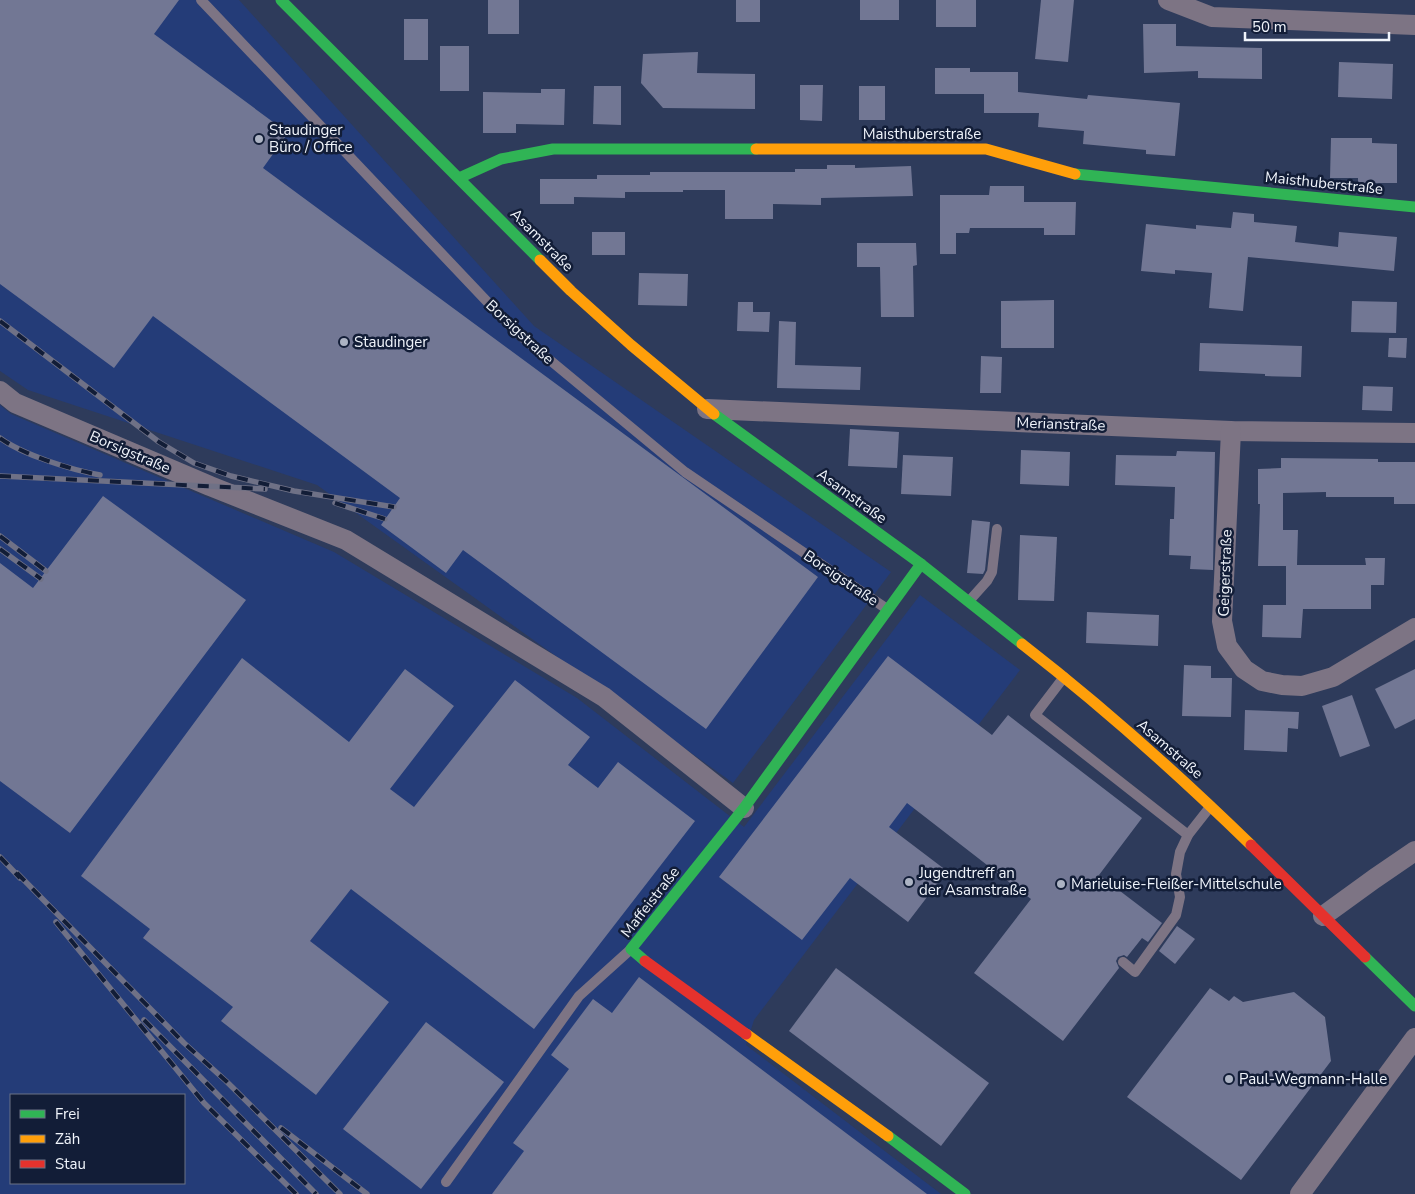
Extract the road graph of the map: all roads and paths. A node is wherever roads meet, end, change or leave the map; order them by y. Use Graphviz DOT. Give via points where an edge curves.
graph roads {
  1 [pos="201,0"];
  2 [pos="281,0"];
  3 [pos="1168,0"];
  4 [pos="1415,25"];
  5 [pos="459,178"];
  6 [pos="1415,207"];
  7 [pos="0,391"];
  8 [pos="707,408"];
  9 [pos="1231,431"];
  10 [pos="1415,433"];
  11 [pos="997,530"];
  12 [pos="921,564"];
  13 [pos="969,601"];
  14 [pos="887,609"];
  15 [pos="1415,628"];
  16 [pos="1064,677"];
  17 [pos="1211,806"];
  18 [pos="744,808"];
  19 [pos="1188,835"];
  20 [pos="1415,851"];
  21 [pos="1323,916"];
  22 [pos="631,949"];
  23 [pos="1123,962"];
  24 [pos="1415,1006"];
  25 [pos="1415,1038"];
  26 [pos="446,1182"];
  27 [pos="965,1194"];
  28 [pos="1300,1194"];
  1 -- 14 [label="lane, Borsigstraße" via="516,332 685,472"];
  2 -- 5 [label="street, Asamstraße"];
  3 -- 4 [label="street" via="1212,17"];
  5 -- 6 [label="street, Maisthuberstraße" via="501,160 553,150 986,149 1073,174"];
  5 -- 8 [label="street, Asamstraße" via="570,291"];
  7 -- 18 [label="street, Borsigstraße" via="42,414 346,540 604,697"];
  8 -- 9 [label="street, Merianstraße"];
  8 -- 12 [label="street, Asamstraße"];
  9 -- 10 [label="street, Merianstraße"];
  9 -- 15 [label="street, Geigerstraße" via="1222,621 1227,646 1244,669 1262,681 1302,686 1333,676"];
  11 -- 13 [label="lane" via="992,572"];
  12 -- 13 [label="street, Asamstraße"];
  12 -- 14 [label="street, Maffeistraße"];
  13 -- 16 [label="street, Asamstraße"];
  14 -- 18 [label="street, Maffeistraße"];
  16 -- 17 [label="street, Asamstraße"];
  16 -- 19 [label="lane" via="1035,715"];
  17 -- 19 [label="lane"];
  17 -- 21 [label="street, Asamstraße"];
  18 -- 22 [label="street, Maffeistraße"];
  19 -- 23 [label="lane" via="1180,852 1176,874 1180,897 1176,915 1134,972"];
  20 -- 21 [label="street"];
  21 -- 24 [label="street, Asamstraße"];
  22 -- 26 [label="lane" via="579,996"];
  22 -- 27 [label="street, Maffeistraße"];
  25 -- 28 [label="street"];
}
